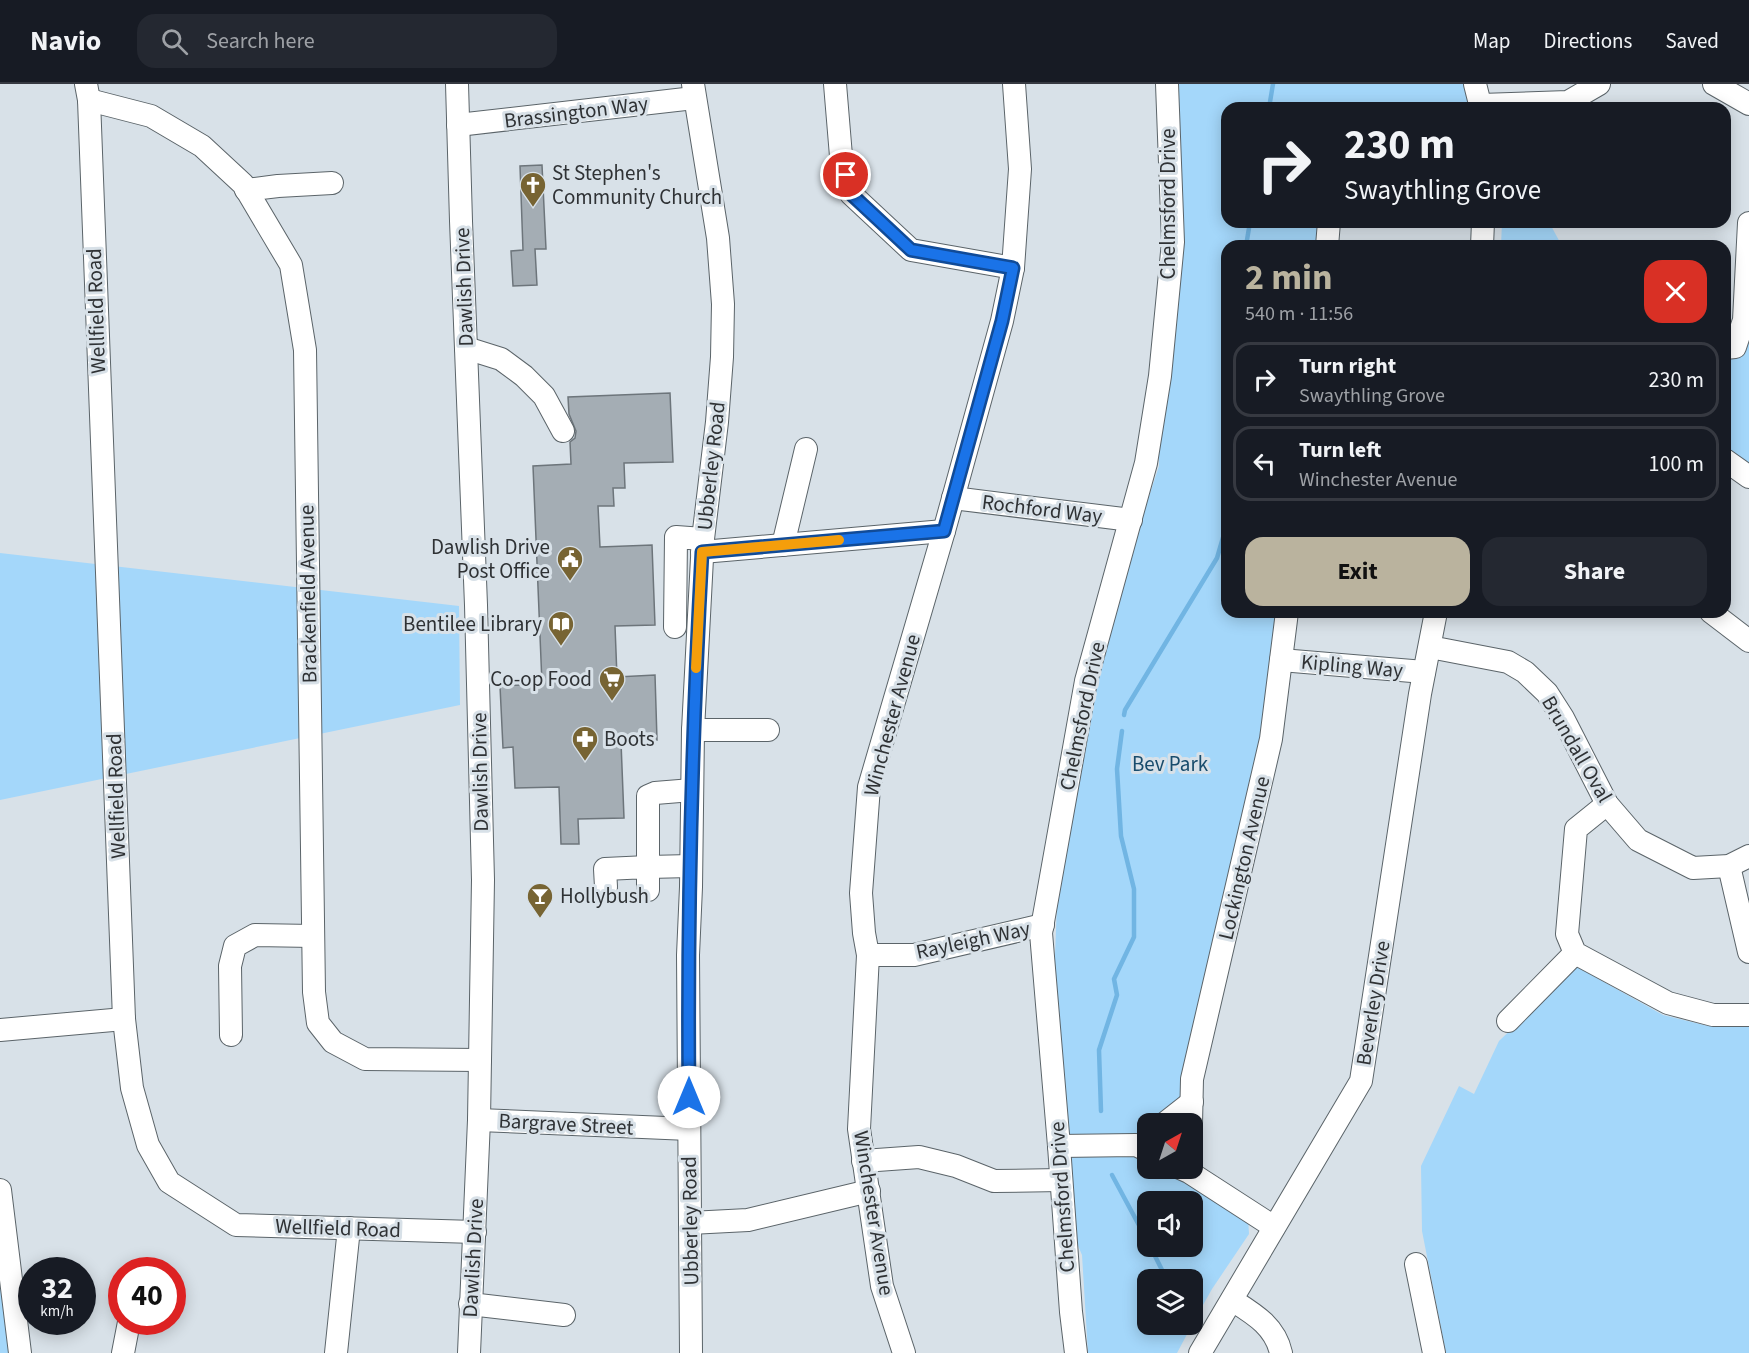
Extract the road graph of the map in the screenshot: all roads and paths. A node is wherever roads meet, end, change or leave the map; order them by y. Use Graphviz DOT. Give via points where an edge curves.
graph roads {
  1 [pos="458,84"];
  2 [pos="835,84"];
  3 [pos="1014,84"];
  4 [pos="1167,84"];
  5 [pos="1599,84"];
  6 [pos="1714,84"];
  7 [pos="694,91"];
  8 [pos="87,92"];
  9 [pos="1479,99"];
  10 [pos="1749,104"];
  11 [pos="458,125"];
  12 [pos="332,183"];
  13 [pos="246,190"];
  14 [pos="1749,223"];
  15 [pos="1013,268"];
  16 [pos="1731,347"];
  17 [pos="466,348"];
  18 [pos="563,431"];
  19 [pos="806,449"];
  20 [pos="1731,464"];
  21 [pos="1749,477"];
  22 [pos="953,498"];
  23 [pos="1131,520"];
  24 [pos="944,531"];
  25 [pos="783,545"];
  26 [pos="703,546"];
  27 [pos="1286,618"];
  28 [pos="1435,618"];
  29 [pos="1719,618"];
  30 [pos="675,627"];
  31 [pos="1749,641"];
  32 [pos="1430,647"];
  33 [pos="1281,660"];
  34 [pos="1424,672"];
  35 [pos="693,730"];
  36 [pos="768,730"];
  37 [pos="692,790"];
  38 [pos="1607,804"];
  39 [pos="1749,856"];
  40 [pos="691,866"];
  41 [pos="1729,866"];
  42 [pos="648,878"];
  43 [pos="606,887"];
  44 [pos="1043,925"];
  45 [pos="313,936"];
  46 [pos="1575,952"];
  47 [pos="1749,952"];
  48 [pos="868,955"];
  49 [pos="1749,1015"];
  50 [pos="124,1019"];
  51 [pos="1508,1021"];
  52 [pos="0,1030"];
  53 [pos="231,1035"];
  54 [pos="480,1060"];
  55 [pos="1191,1113"];
  56 [pos="479,1120"];
  57 [pos="689,1130"];
  58 [pos="1137,1144"];
  59 [pos="1059,1146"];
  60 [pos="863,1161"];
  61 [pos="1200,1179"];
  62 [pos="1061,1180"];
  63 [pos="0,1190"];
  64 [pos="868,1191"];
  65 [pos="690,1223"];
  66 [pos="1274,1227"];
  67 [pos="349,1228"];
  68 [pos="476,1232"];
  69 [pos="1416,1264"];
  70 [pos="1232,1300"];
  71 [pos="470,1304"];
  72 [pos="564,1315"];
  73 [pos="126,1335"];
  74 [pos="20,1353"];
  75 [pos="123,1353"];
  76 [pos="336,1353"];
  77 [pos="469,1353"];
  78 [pos="691,1353"];
  79 [pos="904,1353"];
  80 [pos="1076,1353"];
  81 [pos="1200,1353"];
  82 [pos="1281,1353"];
  83 [pos="1434,1353"];
  1 -- 11 [label="street, Dawlish Drive"];
  2 -- 15 [label="street" via="841,156 851,194 911,250"];
  3 -- 15 [label="street, Winchester Avenue" via="1020,169"];
  4 -- 23 [label="street, Chelmsford Drive" via="1173,242 1160,376 1146,463"];
  5 -- 9 [label="street" via="1568,102"];
  6 -- 10 [label="street"];
  7 -- 11 [label="street, Brassington Way"];
  7 -- 26 [label="street, Ubberley Road" via="718,238 723,304 717,422"];
  8 -- 13 [label="street, Brackenfield Avenue" via="151,116 202,146"];
  8 -- 50 [label="street, Wellfield Road"];
  11 -- 17 [label="street, Dawlish Drive"];
  12 -- 13 [label="street"];
  13 -- 45 [label="street, Brackenfield Avenue" via="291,264 305,350"];
  14 -- 16 [label="street" via="1744,320 1735,347"];
  15 -- 22 [label="street, Winchester Avenue"];
  17 -- 18 [label="street" via="501,359 514,374 549,388"];
  17 -- 54 [label="street, Dawlish Drive" via="483,880"];
  19 -- 25 [label="street"];
  20 -- 21 [label="street"];
  22 -- 23 [label="street, Rochford Way"];
  22 -- 24 [label="street, Winchester Avenue"];
  23 -- 44 [label="street, Chelmsford Drive" via="1086,681"];
  24 -- 25 [label="street"];
  24 -- 48 [label="street, Winchester Avenue" via="868,787 861,892"];
  25 -- 26 [label="street"];
  26 -- 30 [label="street" via="676,537"];
  26 -- 35 [label="street, Ubberley Road"];
  27 -- 33 [label="street, Lockington Avenue"];
  28 -- 32 [label="street, Beverley Drive"];
  29 -- 31 [label="street"];
  32 -- 34 [label="street, Beverley Drive"];
  32 -- 38 [label="street, Brundall Oval" via="1508,663 1525,672 1548,693"];
  33 -- 34 [label="street, Kipling Way"];
  33 -- 55 [label="street, Lockington Avenue" via="1271,739 1192,1079"];
  34 -- 66 [label="street, Beverley Drive" via="1361,1081"];
  35 -- 36 [label="street"];
  35 -- 37 [label="street, Ubberley Road"];
  37 -- 40 [label="street, Ubberley Road"];
  37 -- 42 [label="street" via="648,796"];
  38 -- 41 [label="street, Brundall Oval" via="1638,840 1693,868"];
  38 -- 46 [label="street" via="1576,829 1567,934"];
  39 -- 41 [label="street, Brundall Oval"];
  40 -- 42 [label="street"];
  40 -- 57 [label="street, Ubberley Road"];
  41 -- 47 [label="street"];
  42 -- 43 [label="street" via="605,869"];
  44 -- 48 [label="street, Rayleigh Way" via="914,955"];
  44 -- 59 [label="street, Chelmsford Drive"];
  45 -- 53 [label="street" via="255,935 235,946 230,966"];
  45 -- 54 [label="street, Brackenfield Avenue" via="318,1023 333,1042 365,1059"];
  46 -- 49 [label="street" via="1668,1003 1713,1015"];
  46 -- 51 [label="street"];
  48 -- 60 [label="street, Winchester Avenue" via="859,1129"];
  50 -- 52 [label="street"];
  50 -- 67 [label="street, Wellfield Road" via="132,1088 140,1119 148,1145 170,1182 236,1225"];
  54 -- 56 [label="street, Dawlish Drive"];
  56 -- 57 [label="street, Bargrave Street"];
  56 -- 68 [label="street, Dawlish Drive"];
  57 -- 65 [label="street, Ubberley Road"];
  58 -- 59 [label="street"];
  59 -- 62 [label="street, Chelmsford Drive"];
  60 -- 62 [label="street" via="920,1157 994,1181"];
  60 -- 64 [label="street, Winchester Avenue"];
  61 -- 66 [label="street"];
  62 -- 80 [label="street, Chelmsford Drive"];
  63 -- 74 [label="street"];
  64 -- 65 [label="street" via="748,1221"];
  64 -- 79 [label="street, Winchester Avenue" via="882,1286"];
  65 -- 78 [label="street, Ubberley Road"];
  66 -- 70 [label="street, Beverley Drive"];
  67 -- 68 [label="street, Wellfield Road"];
  67 -- 76 [label="street"];
  68 -- 71 [label="street, Dawlish Drive"];
  69 -- 83 [label="street"];
  70 -- 81 [label="street, Beverley Drive"];
  70 -- 82 [label="street" via="1263,1321 1276,1336"];
  71 -- 72 [label="street"];
  71 -- 77 [label="street, Dawlish Drive"];
  73 -- 75 [label="street"];
}
